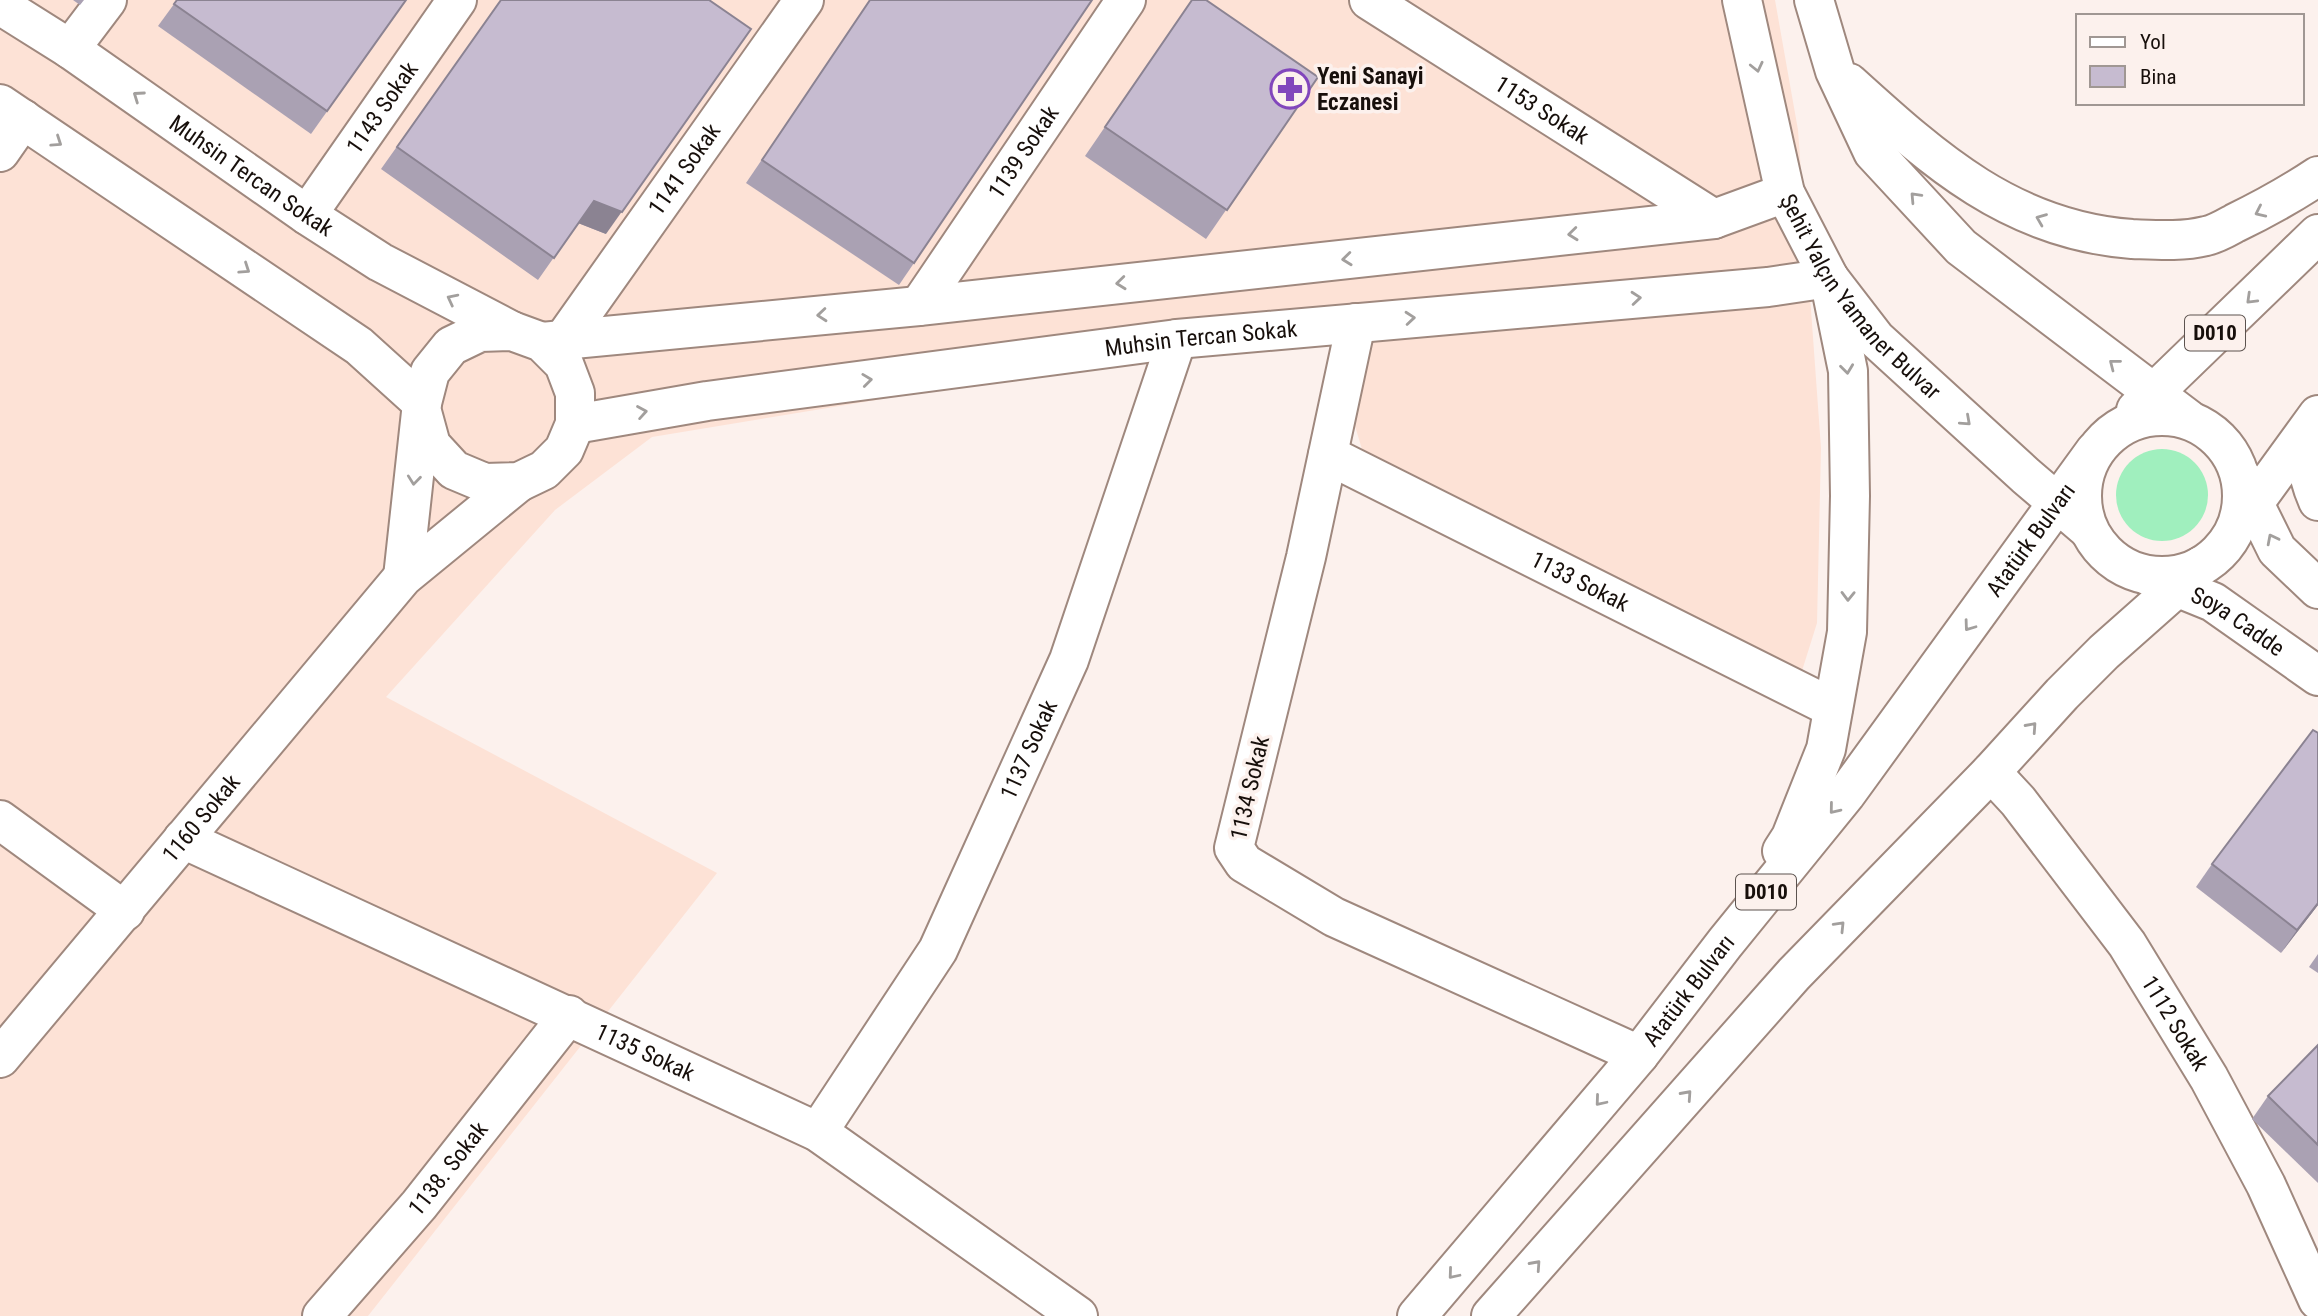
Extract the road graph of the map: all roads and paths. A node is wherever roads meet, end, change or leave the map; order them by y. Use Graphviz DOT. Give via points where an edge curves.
graph roads {
  1 [pos="107,0"];
  2 [pos="457,0"];
  3 [pos="804,0"];
  4 [pos="1126,0"];
  5 [pos="1368,0"];
  6 [pos="1742,0"];
  7 [pos="1814,0"];
  8 [pos="0,5"];
  9 [pos="70,49"];
  10 [pos="1835,71"];
  11 [pos="12,111"];
  12 [pos="0,152"];
  13 [pos="2318,176"];
  14 [pos="1785,193"];
  15 [pos="307,215"];
  16 [pos="1714,219"];
  17 [pos="2318,234"];
  18 [pos="1829,278"];
  19 [pos="919,306"];
  20 [pos="1356,323"];
  21 [pos="539,337"];
  22 [pos="1177,339"];
  23 [pos="2153,394"];
  24 [pos="422,408"];
  25 [pos="2317,417"];
  26 [pos="2188,419"];
  27 [pos="575,424"];
  28 [pos="2104,442"];
  29 [pos="1328,455"];
  30 [pos="519,482"];
  31 [pos="2318,501"];
  32 [pos="2244,502"];
  33 [pos="2058,503"];
  34 [pos="2088,528"];
  35 [pos="2176,576"];
  36 [pos="403,577"];
  37 [pos="2318,589"];
  38 [pos="2318,676"];
  39 [pos="1833,708"];
  40 [pos="1991,772"];
  41 [pos="0,820"];
  42 [pos="183,839"];
  43 [pos="125,911"];
  44 [pos="1725,943"];
  45 [pos="569,1015"];
  46 [pos="1639,1055"];
  47 [pos="0,1058"];
  48 [pos="818,1132"];
  49 [pos="2318,1300"];
  50 [pos="322,1316"];
  51 [pos="1078,1316"];
  52 [pos="1417,1316"];
  53 [pos="1491,1316"];
  1 -- 9 [label="main road"];
  2 -- 15 [label="main road, 1143 Sokak"];
  3 -- 21 [label="main road, 1141 Sokak"];
  4 -- 19 [label="main road, 1139 Sokak"];
  5 -- 16 [label="main road, 1153 Sokak"];
  6 -- 14 [label="main road, Şehit Yalçın Yamaner Bulvar, one-way"];
  7 -- 10 [label="main road"];
  8 -- 9 [label="main road, Muhsin Tercan Sokak"];
  15 -- 9 [label="main road, Muhsin Tercan Sokak, one-way"];
  13 -- 10 [label="main road, one-way" via="2273,205 2208,236 2173,241 2101,236 2044,221 1981,190 1926,152"];
  23 -- 10 [label="main road, one-way" via="1961,247 1873,152"];
  11 -- 12 [label="main road"];
  11 -- 24 [label="main road, one-way" via="359,346"];
  14 -- 16 [label="main road"];
  14 -- 18 [label="main road, Şehit Yalçın Yamaner Bulvar"];
  21 -- 15 [label="main road, Muhsin Tercan Sokak, one-way" via="380,262"];
  16 -- 19 [label="main road, one-way"];
  17 -- 23 [label="main road, Atatürk Bulvarı / D010, one-way"];
  20 -- 18 [label="main road, Muhsin Tercan Sokak, one-way"];
  18 -- 33 [label="main road, Şehit Yalçın Yamaner Bulvar, one-way" via="1876,339"];
  18 -- 39 [label="main road, one-way" via="1848,371 1850,495 1847,632"];
  19 -- 21 [label="main road, one-way"];
  20 -- 22 [label="main road, Muhsin Tercan Sokak"];
  20 -- 29 [label="main road, 1134 Sokak"];
  21 -- 24 [label="main road" via="480,332 451,346 430,372"];
  21 -- 27 [label="main road" via="564,364 575,393"];
  27 -- 22 [label="main road, Muhsin Tercan Sokak, one-way" via="707,401"];
  22 -- 48 [label="main road, 1137 Sokak" via="1069,660 937,950"];
  23 -- 26 [label="main road"];
  23 -- 28 [label="main road, Atatürk Bulvarı / D010"];
  24 -- 30 [label="main road" via="431,444 454,470 485,483"];
  24 -- 36 [label="main road, one-way"];
  25 -- 31 [label="main road" via="2309,435 2307,476"];
  25 -- 32 [label="main road"];
  26 -- 28 [label="main road" via="2162,415 2136,419"];
  26 -- 32 [label="main road" via="2211,432 2229,451"];
  27 -- 30 [label="main road" via="564,450 544,470"];
  28 -- 33 [label="main road, Atatürk Bulvarı / D010"];
  28 -- 34 [label="main road" via="2084,476 2081,503"];
  29 -- 39 [label="main road, 1133 Sokak"];
  29 -- 46 [label="main road, 1134 Sokak" via="1234,848 1244,863 1334,917"];
  30 -- 36 [label="main road, 1160 Sokak"];
  32 -- 35 [label="main road" via="2222,550"];
  37 -- 32 [label="main road, one-way" via="2277,550"];
  33 -- 34 [label="main road, Şehit Yalçın Yamaner Bulvar"];
  33 -- 44 [label="main road, Atatürk Bulvarı / D010, one-way" via="1846,794"];
  34 -- 35 [label="main road" via="2103,551 2124,567"];
  35 -- 38 [label="main road, Soya Cadde"];
  40 -- 35 [label="main road, one-way"];
  36 -- 42 [label="main road, 1160 Sokak"];
  39 -- 44 [label="main road" via="1826,749 1791,837"];
  40 -- 49 [label="main road, 1112 Sokak" via="2127,944 2216,1090"];
  53 -- 40 [label="main road, one-way" via="1794,974"];
  41 -- 43 [label="main road"];
  42 -- 43 [label="main road, 1160 Sokak"];
  42 -- 45 [label="main road, 1135 Sokak"];
  43 -- 47 [label="main road, 1160 Sokak"];
  44 -- 46 [label="main road, Atatürk Bulvarı / D010"];
  45 -- 48 [label="main road, 1135 Sokak"];
  45 -- 50 [label="main road, 1138. Sokak" via="419,1205"];
  46 -- 52 [label="main road, Atatürk Bulvarı / D010, one-way"];
  48 -- 51 [label="main road, 1135 Sokak"];
}
